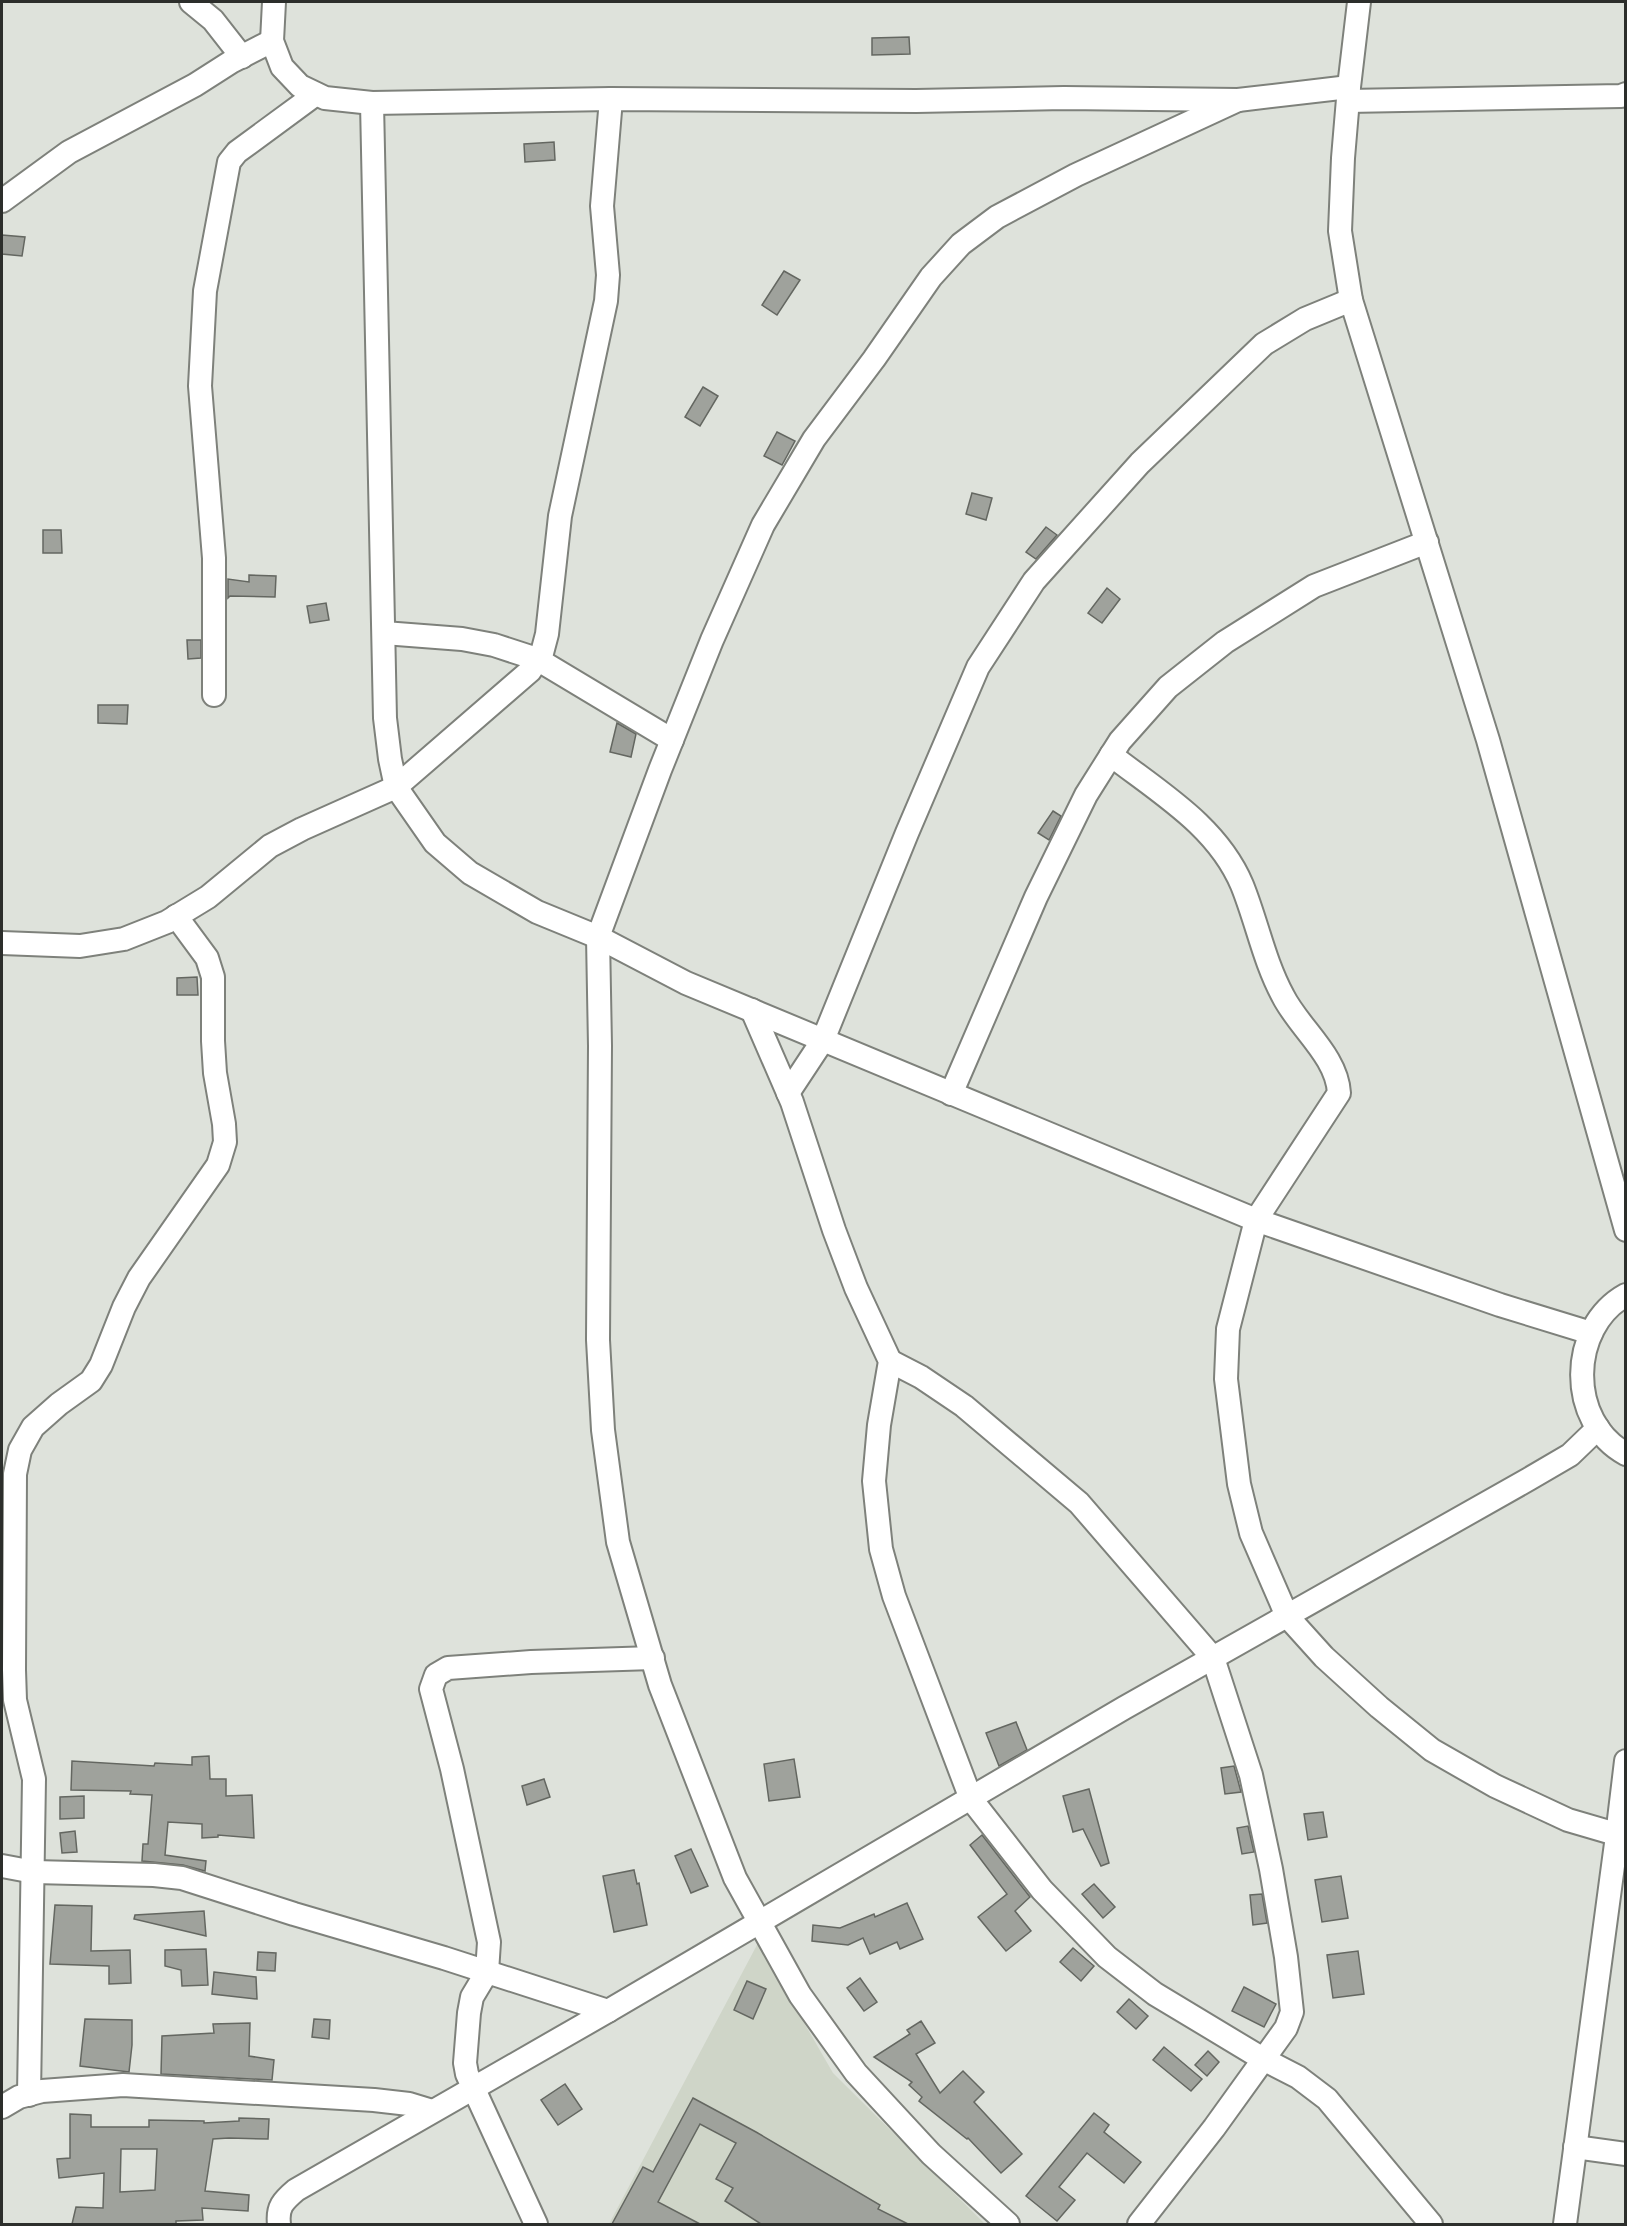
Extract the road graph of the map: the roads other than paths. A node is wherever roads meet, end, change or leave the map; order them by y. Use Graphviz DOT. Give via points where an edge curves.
graph roads {
  1 [pos="191,2"];
  2 [pos="274,2"];
  3 [pos="1359,2"];
  4 [pos="214,11"];
  5 [pos="272,41"];
  6 [pos="242,57"];
  7 [pos="316,94"];
  8 [pos="1348,94"];
  9 [pos="1626,94"];
  10 [pos="611,99"];
  11 [pos="1238,100"];
  12 [pos="372,103"];
  13 [pos="2,201"];
  14 [pos="1351,300"];
  15 [pos="1427,542"];
  16 [pos="384,633"];
  17 [pos="537,659"];
  18 [pos="214,694"];
  19 [pos="672,740"];
  20 [pos="1111,756"];
  21 [pos="396,787"];
  22 [pos="176,916"];
  23 [pos="598,937"];
  24 [pos="2,943"];
  25 [pos="752,1011"];
  26 [pos="823,1040"];
  27 [pos="788,1093"];
  28 [pos="951,1094"];
  29 [pos="1256,1220"];
  30 [pos="1626,1230"];
  31 [pos="1626,1295"];
  32 [pos="1591,1333"];
  33 [pos="890,1361"];
  34 [pos="1598,1428"];
  35 [pos="1626,1454"];
  36 [pos="1287,1616"];
  37 [pos="653,1658"];
  38 [pos="1213,1658"];
  39 [pos="1626,1761"];
  40 [pos="970,1799"];
  41 [pos="1621,1837"];
  42 [pos="2,1866"];
  43 [pos="34,1872"];
  44 [pos="758,1922"];
  45 [pos="487,1972"];
  46 [pos="608,2011"];
  47 [pos="1263,2059"];
  48 [pos="474,2088"];
  49 [pos="29,2095"];
  50 [pos="2,2107"];
  51 [pos="432,2111"];
  52 [pos="1575,2147"];
  53 [pos="1626,2154"];
  54 [pos="279,2224"];
  55 [pos="536,2224"];
  56 [pos="1008,2224"];
  57 [pos="1140,2224"];
  58 [pos="1431,2224"];
  59 [pos="1565,2224"];
  1 -- 4 [label="street"];
  2 -- 5 [label="street"];
  3 -- 8 [label="street"];
  4 -- 6 [label="street"];
  5 -- 6 [label="street"];
  5 -- 7 [label="street" via="282,67 300,86"];
  6 -- 13 [label="street" via="69,152"];
  7 -- 12 [label="street"];
  7 -- 18 [label="street" via="229,162 205,291 200,387 214,558"];
  8 -- 9 [label="street"];
  8 -- 11 [label="street"];
  8 -- 14 [label="street" via="1340,231"];
  10 -- 11 [label="street"];
  10 -- 12 [label="street"];
  10 -- 17 [label="street" via="602,206 608,275 606,301 560,516 547,634"];
  11 -- 19 [label="street" via="1076,175 997,217 961,244 931,277 814,439 764,525"];
  12 -- 16 [label="street"];
  14 -- 15 [label="street"];
  14 -- 26 [label="street" via="1305,319 1264,344 1140,463 1034,580 978,667"];
  15 -- 20 [label="street" via="1314,586 1225,642 1168,687"];
  15 -- 30 [label="street" via="1488,740"];
  16 -- 17 [label="street" via="462,639"];
  16 -- 21 [label="street" via="385,718"];
  17 -- 19 [label="street"];
  17 -- 21 [label="street" via="530,671"];
  19 -- 23 [label="street"];
  20 -- 28 [label="street" via="1086,795 1036,897"];
  20 -- 29 [label="street" via="1204,827 1224,850 1242,885 1283,997 1338,1080 1339,1093"];
  21 -- 22 [label="street" via="270,846 208,897"];
  21 -- 23 [label="street" via="435,843 470,873 537,912"];
  22 -- 24 [label="street" via="124,939 80,946"];
  22 -- 43 [label="street" via="207,958 213,977 215,1073 225,1143 218,1165 139,1278 91,1381 33,1427 20,1450 15,1474 14,1671 15,1700 34,1779"];
  23 -- 25 [label="street" via="686,983"];
  23 -- 37 [label="street" via="598,1340 603,1430 618,1542"];
  25 -- 26 [label="street"];
  25 -- 27 [label="street"];
  26 -- 27 [label="street"];
  26 -- 28 [label="street"];
  27 -- 33 [label="street" via="856,1288"];
  28 -- 29 [label="street"];
  29 -- 32 [label="street"];
  29 -- 36 [label="street" via="1228,1329 1226,1379 1239,1484 1251,1533"];
  31 -- 32 [label="street" via="1603,1314"];
  32 -- 34 [label="street" via="1583,1357 1581,1382 1586,1406"];
  33 -- 38 [label="street" via="964,1406 1079,1503"];
  33 -- 40 [label="street" via="874,1481 881,1549 894,1596"];
  34 -- 35 [label="street"];
  34 -- 36 [label="street" via="1570,1455"];
  36 -- 38 [label="street"];
  36 -- 41 [label="street" via="1378,1707 1432,1750 1495,1786 1568,1820"];
  37 -- 44 [label="street" via="703,1799 735,1878"];
  37 -- 45 [label="street" via="448,1668 436,1675 431,1689 489,1942"];
  38 -- 40 [label="street"];
  38 -- 47 [label="street" via="1251,1775 1286,1957 1292,2012 1286,2028"];
  39 -- 41 [label="street"];
  40 -- 44 [label="street"];
  40 -- 47 [label="street" via="1042,1890 1107,1957 1155,1994"];
  41 -- 52 [label="street"];
  42 -- 43 [label="street"];
  43 -- 45 [label="street" via="182,1878"];
  43 -- 49 [label="street"];
  44 -- 46 [label="street"];
  44 -- 56 [label="street" via="800,1995 856,2073 931,2154"];
  45 -- 46 [label="street"];
  45 -- 48 [label="street" via="472,1997 469,2013 465,2063"];
  46 -- 48 [label="street"];
  47 -- 57 [label="street"];
  47 -- 58 [label="street" via="1298,2077 1326,2099"];
  48 -- 51 [label="street"];
  48 -- 55 [label="street"];
  49 -- 50 [label="street"];
  49 -- 51 [label="street" via="153,2085 374,2100"];
  51 -- 54 [label="street" via="296,2190 277,2212"];
  52 -- 53 [label="street"];
  52 -- 59 [label="street"];
}
